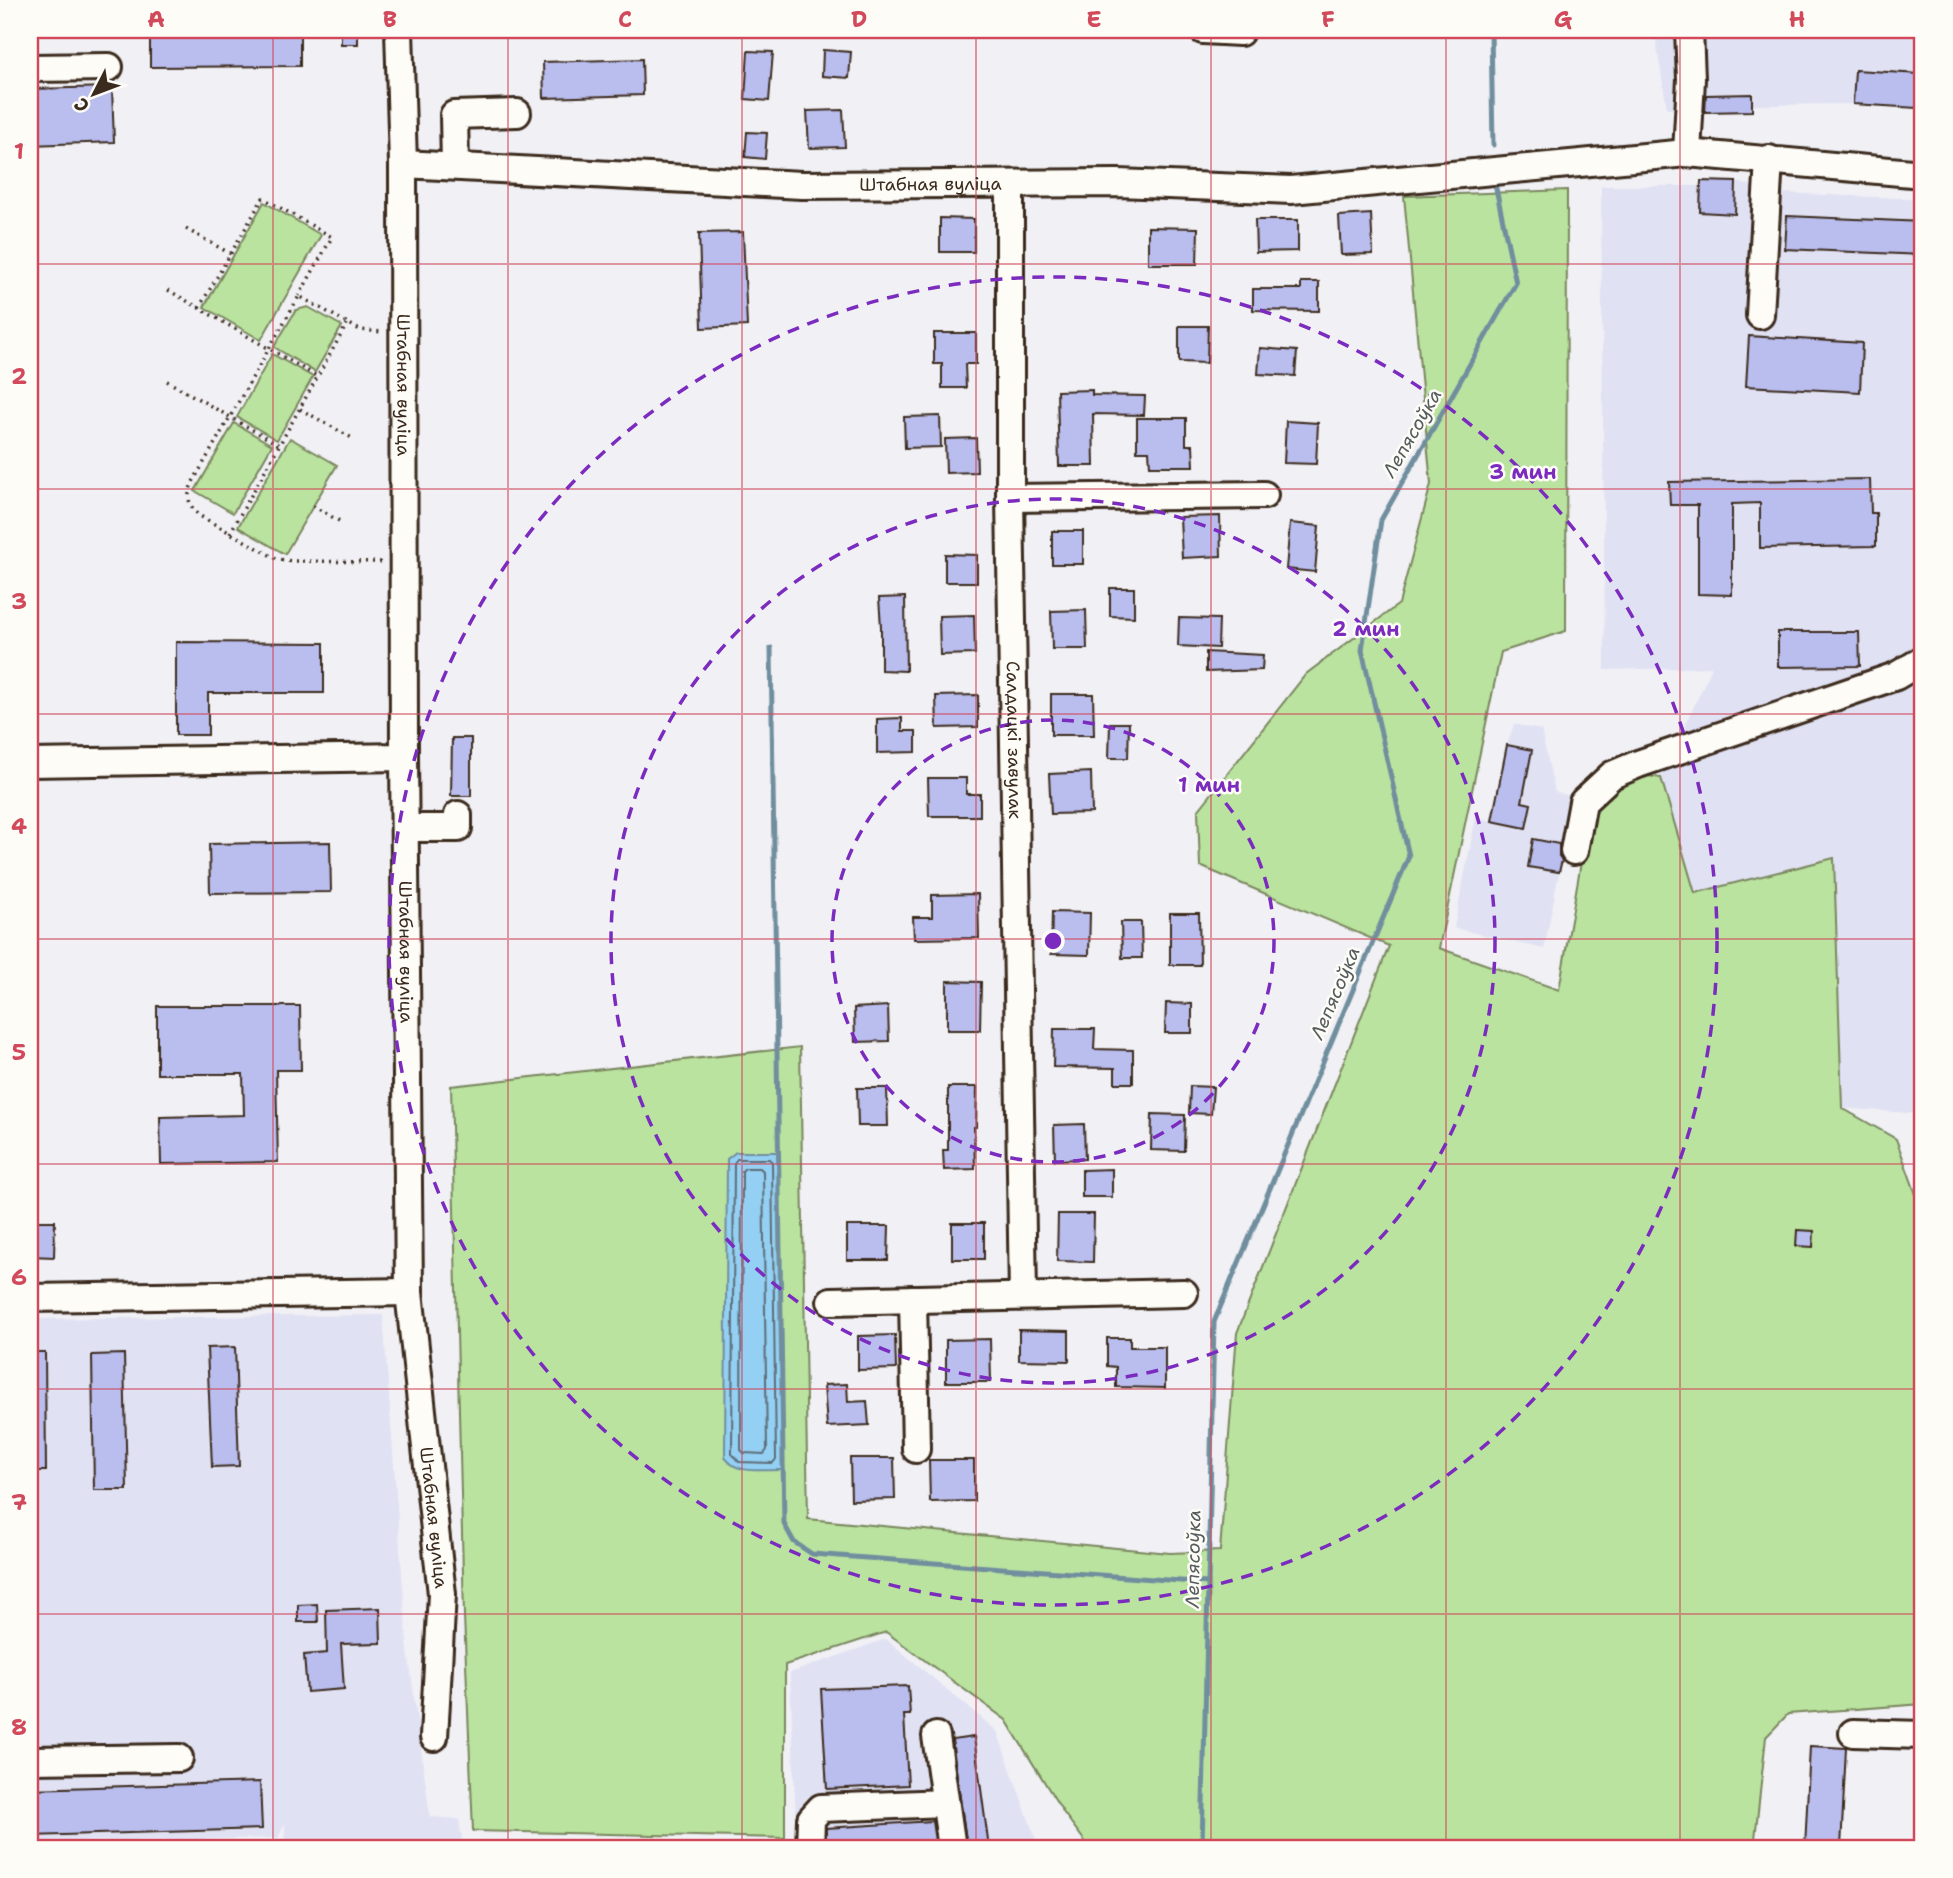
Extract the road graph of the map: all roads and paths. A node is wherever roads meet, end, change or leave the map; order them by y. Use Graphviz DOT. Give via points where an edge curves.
graph roads {
  1 [pos="399,30"];
  2 [pos="1203,30"];
  3 [pos="1240,30"];
  4 [pos="1689,30"];
  5 [pos="108,67"];
  6 [pos="30,68"];
  7 [pos="517,113"];
  8 [pos="1687,153"];
  9 [pos="1769,159"];
  10 [pos="403,164"];
  11 [pos="455,166"];
  12 [pos="1923,174"];
  13 [pos="1010,185"];
  14 [pos="186,229"];
  15 [pos="230,254"];
  16 [pos="168,290"];
  17 [pos="299,296"];
  18 [pos="199,308"];
  19 [pos="1760,315"];
  20 [pos="347,323"];
  21 [pos="404,334"];
  22 [pos="268,348"];
  23 [pos="318,377"];
  24 [pos="167,381"];
  25 [pos="300,409"];
  26 [pos="229,417"];
  27 [pos="352,438"];
  28 [pos="279,445"];
  29 [pos="1264,495"];
  30 [pos="1010,498"];
  31 [pos="313,506"];
  32 [pos="341,522"];
  33 [pos="230,533"];
  34 [pos="404,563"];
  35 [pos="1923,660"];
  36 [pos="404,757"];
  37 [pos="30,763"];
  38 [pos="458,815"];
  39 [pos="405,828"];
  40 [pos="1574,851"];
  41 [pos="409,1292"];
  42 [pos="1184,1293"];
  43 [pos="1023,1296"];
  44 [pos="30,1298"];
  45 [pos="912,1299"];
  46 [pos="831,1301"];
  47 [pos="916,1449"];
  48 [pos="1853,1733"];
  49 [pos="1923,1735"];
  50 [pos="936,1736"];
  51 [pos="434,1737"];
  52 [pos="178,1758"];
  53 [pos="30,1760"];
  54 [pos="945,1803"];
  55 [pos="810,1848"];
  56 [pos="952,1848"];
  1 -- 10 [label="street, Штабная вуліца"];
  2 -- 3 [label="street"];
  4 -- 8 [label="street"];
  5 -- 6 [label="street"];
  7 -- 11 [label="street" via="454,115"];
  8 -- 9 [label="street, Штабная вуліца"];
  8 -- 13 [label="street, Штабная вуліца" via="1291,190 1118,183"];
  9 -- 12 [label="street, Штабная вуліца"];
  9 -- 19 [label="street"];
  10 -- 11 [label="street, Штабная вуліца"];
  10 -- 21 [label="street, Штабная вуліца"];
  11 -- 13 [label="street, Штабная вуліца" via="802,185"];
  13 -- 30 [label="street, Салдацкі завулак"];
  14 -- 15 [label="path"];
  15 -- 17 [label="path" via="263,198 332,237"];
  15 -- 18 [label="path"];
  16 -- 18 [label="path"];
  17 -- 20 [label="path"];
  17 -- 22 [label="path"];
  18 -- 22 [label="path"];
  20 -- 21 [label="path" via="360,330"];
  20 -- 23 [label="path"];
  21 -- 34 [label="street, Штабная вуліца"];
  22 -- 23 [label="path"];
  22 -- 26 [label="path"];
  23 -- 25 [label="path"];
  24 -- 26 [label="path"];
  25 -- 27 [label="path"];
  25 -- 28 [label="path"];
  26 -- 28 [label="path"];
  26 -- 33 [label="path" via="189,490 188,500 200,516"];
  28 -- 33 [label="path"];
  29 -- 30 [label="street"];
  30 -- 43 [label="street, Салдацкі завулак"];
  31 -- 32 [label="path"];
  33 -- 34 [label="path" via="277,559"];
  34 -- 36 [label="street, Штабная вуліца"];
  35 -- 40 [label="street" via="1896,677 1612,775 1583,802"];
  36 -- 37 [label="street"];
  36 -- 39 [label="street, Штабная вуліца"];
  38 -- 39 [label="street" via="458,828"];
  39 -- 41 [label="street, Штабная вуліца"];
  41 -- 44 [label="street"];
  41 -- 51 [label="street, Штабная вуліца" via="442,1594"];
  42 -- 43 [label="street"];
  43 -- 45 [label="street"];
  45 -- 46 [label="street"];
  45 -- 47 [label="street"];
  48 -- 49 [label="street"];
  50 -- 54 [label="street"];
  52 -- 53 [label="street"];
  54 -- 55 [label="street" via="821,1808 811,1819"];
  54 -- 56 [label="street"];
}
